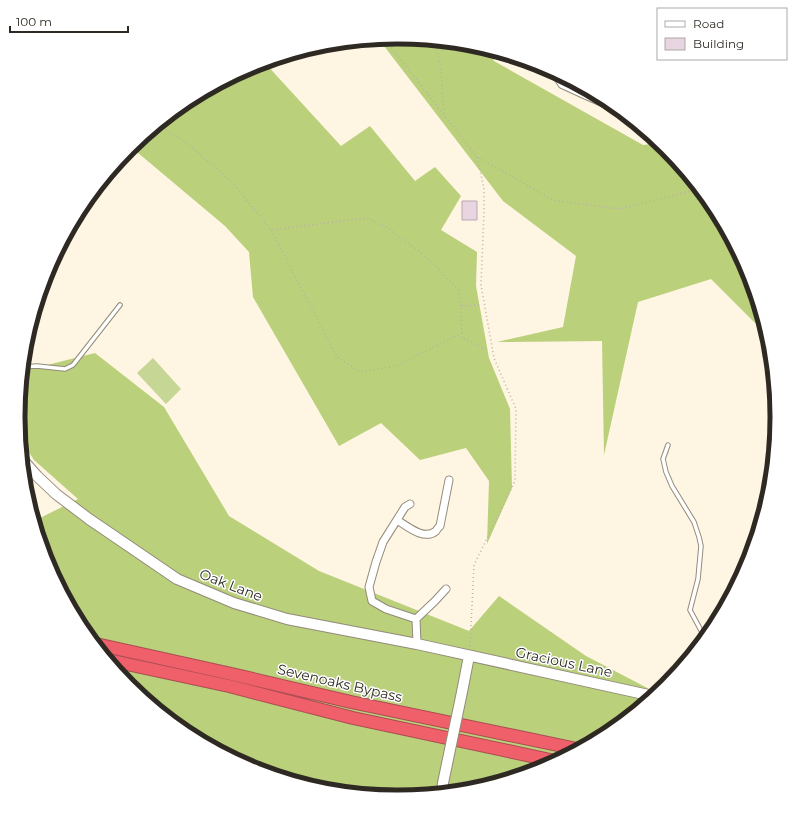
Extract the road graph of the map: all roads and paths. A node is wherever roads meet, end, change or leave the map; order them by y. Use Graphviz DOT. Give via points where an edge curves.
graph roads {
  1 [pos="389,44"];
  2 [pos="436,47"];
  3 [pos="558,81"];
  4 [pos="585,94"];
  5 [pos="585,98"];
  6 [pos="599,104"];
  7 [pos="444,115"];
  8 [pos="164,127"];
  9 [pos="477,157"];
  10 [pos="693,190"];
  11 [pos="271,230"];
  12 [pos="120,305"];
  13 [pos="461,306"];
  14 [pos="479,306"];
  15 [pos="462,333"];
  16 [pos="488,350"];
  17 [pos="28,367"];
  18 [pos="668,445"];
  19 [pos="28,466"];
  20 [pos="449,480"];
  21 [pos="410,504"];
  22 [pos="397,520"];
  23 [pos="446,589"];
  24 [pos="416,619"];
  25 [pos="702,632"];
  26 [pos="417,644"];
  27 [pos="103,646"];
  28 [pos="469,656"];
  29 [pos="116,662"];
  30 [pos="646,695"];
  31 [pos="570,747"];
  32 [pos="544,759"];
  33 [pos="443,786"];
  1 -- 7 [label="path"];
  2 -- 7 [label="path" via="441,69"];
  3 -- 5 [label="lane" via="561,86"];
  4 -- 5 [label="lane"];
  5 -- 6 [label="lane"];
  7 -- 9 [label="path"];
  8 -- 11 [label="path" via="188,144 233,183"];
  9 -- 10 [label="path" via="553,200 619,209"];
  9 -- 28 [label="path" via="484,188 481,285 494,358 516,409 515,481 474,565"];
  11 -- 13 [label="path" via="366,218 386,227 438,268 458,290"];
  11 -- 15 [label="path" via="337,357 360,372 396,366"];
  12 -- 17 [label="lane" via="73,365 65,369"];
  13 -- 14 [label="path"];
  13 -- 15 [label="path"];
  15 -- 16 [label="path" via="462,338"];
  18 -- 25 [label="lane" via="663,459 666,472 694,522 701,546 698,579 690,610"];
  19 -- 26 [label="street, Oak Lane" via="56,494 177,579 234,603 287,619"];
  20 -- 22 [label="street" via="440,526 436,531 426,535"];
  21 -- 22 [label="street"];
  22 -- 24 [label="street" via="383,542 369,587 372,600 386,609"];
  23 -- 24 [label="street"];
  24 -- 26 [label="street"];
  26 -- 28 [label="street, Oak Lane"];
  27 -- 31 [label="highway, Sevenoaks Bypass" via="352,702"];
  28 -- 30 [label="street, Gracious Lane"];
  28 -- 33 [label="street, bridge"];
  29 -- 32 [label="highway, Sevenoaks Bypass" via="228,686 353,718"];
}
